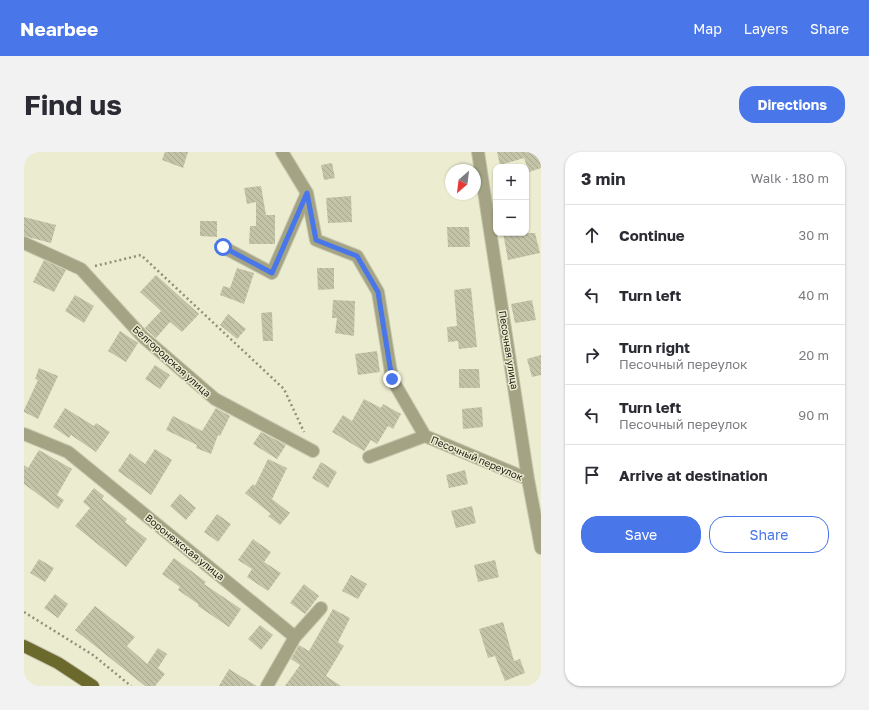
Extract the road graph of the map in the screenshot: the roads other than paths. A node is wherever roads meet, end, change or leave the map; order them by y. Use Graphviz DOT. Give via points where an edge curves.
graph roads {
  1 [pos="282,152"];
  2 [pos="478,152"];
  3 [pos="307,193"];
  4 [pos="24,243"];
  5 [pos="223,247"];
  6 [pos="24,434"];
  7 [pos="425,436"];
  8 [pos="313,451"];
  9 [pos="368,457"];
  10 [pos="528,479"];
  11 [pos="541,548"];
  12 [pos="321,608"];
  13 [pos="295,637"];
  14 [pos="24,646"];
  15 [pos="93,686"];
  16 [pos="267,686"];
  1 -- 3 [label="street, Песочный переулок"];
  2 -- 10 [label="street, Песочная улица"];
  3 -- 5 [label="street" via="272,273"];
  3 -- 7 [label="street, Песочный переулок" via="316,240 357,256 378,292 392,379"];
  4 -- 8 [label="street, Белгородская улица" via="81,269 143,337 215,399"];
  6 -- 13 [label="street, Воронежская улица" via="68,452"];
  7 -- 9 [label="street"];
  7 -- 10 [label="street, Песочный переулок"];
  10 -- 11 [label="street, Песочная улица"];
  12 -- 13 [label="street"];
  13 -- 16 [label="street"];
  14 -- 15 [label="main road" via="58,663"];
}
